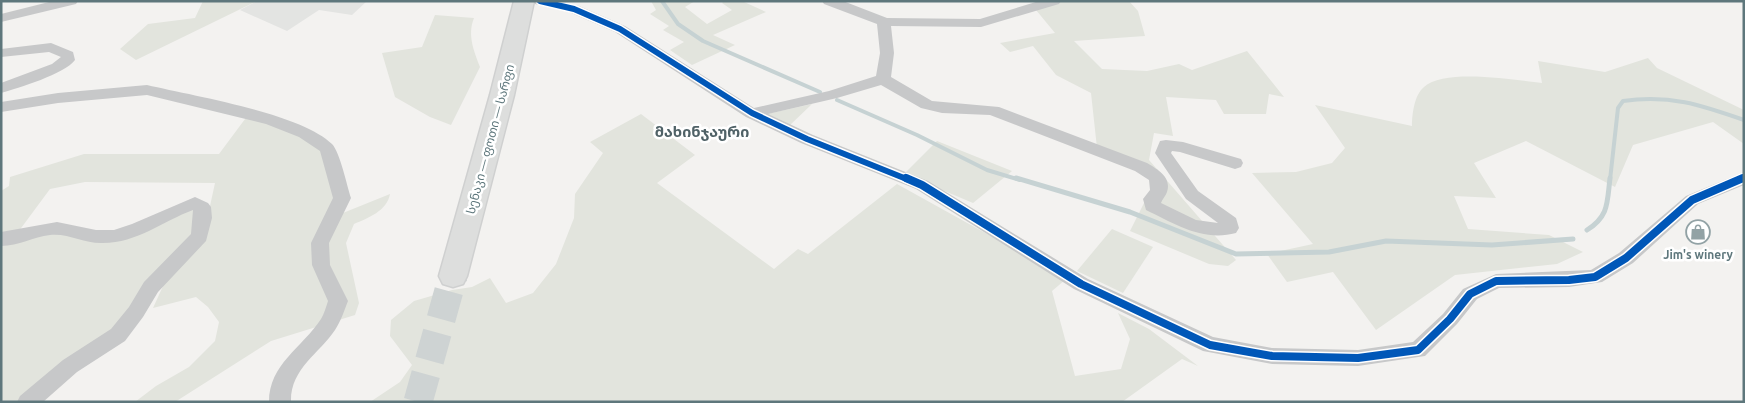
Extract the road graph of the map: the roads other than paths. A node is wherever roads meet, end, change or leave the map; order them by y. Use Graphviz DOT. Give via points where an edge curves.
graph roads {
  1 [pos="71,1"];
  2 [pos="524,1"];
  3 [pos="540,1"];
  4 [pos="829,1"];
  5 [pos="1054,1"];
  6 [pos="1,18"];
  7 [pos="884,22"];
  8 [pos="1,53"];
  9 [pos="883,79"];
  10 [pos="1,88"];
  11 [pos="502,95"];
  12 [pos="1,107"];
  13 [pos="752,113"];
  14 [pos="1235,163"];
  15 [pos="1744,178"];
  16 [pos="1,239"];
  17 [pos="453,276"];
  18 [pos="28,402"];
  19 [pos="280,402"];
  1 -- 6 [label="street"];
  2 -- 11 [label="highway, სენაკი — ფოთი — სარფი"];
  3 -- 13 [label="street" via="574,9 620,30"];
  4 -- 7 [label="street"];
  5 -- 7 [label="street" via="981,23"];
  7 -- 9 [label="street" via="886,52"];
  8 -- 10 [label="street" via="51,47 68,55 68,60"];
  9 -- 13 [label="street" via="832,95"];
  9 -- 14 [label="street" via="921,102 944,108 993,110 1140,167 1157,177 1159,191 1152,199 1152,206 1202,229 1216,232 1230,228 1230,222 1192,195 1167,160 1164,148 1174,145 1217,161"];
  11 -- 17 [label="highway, სენაკი — ფოთი — სარფი"];
  12 -- 19 [label="street" via="147,90 271,120 305,133 327,148 342,198 320,243 321,265 338,301 328,325 296,359 278,392"];
  13 -- 15 [label="street" via="922,185 1081,284 1210,345 1272,356 1358,358 1418,350 1470,294 1496,281 1595,277 1626,258 1692,200"];
  16 -- 18 [label="street" via="12,240 56,228 102,237 143,226 195,203 202,207 200,236 151,288 118,335 70,366"];
}
